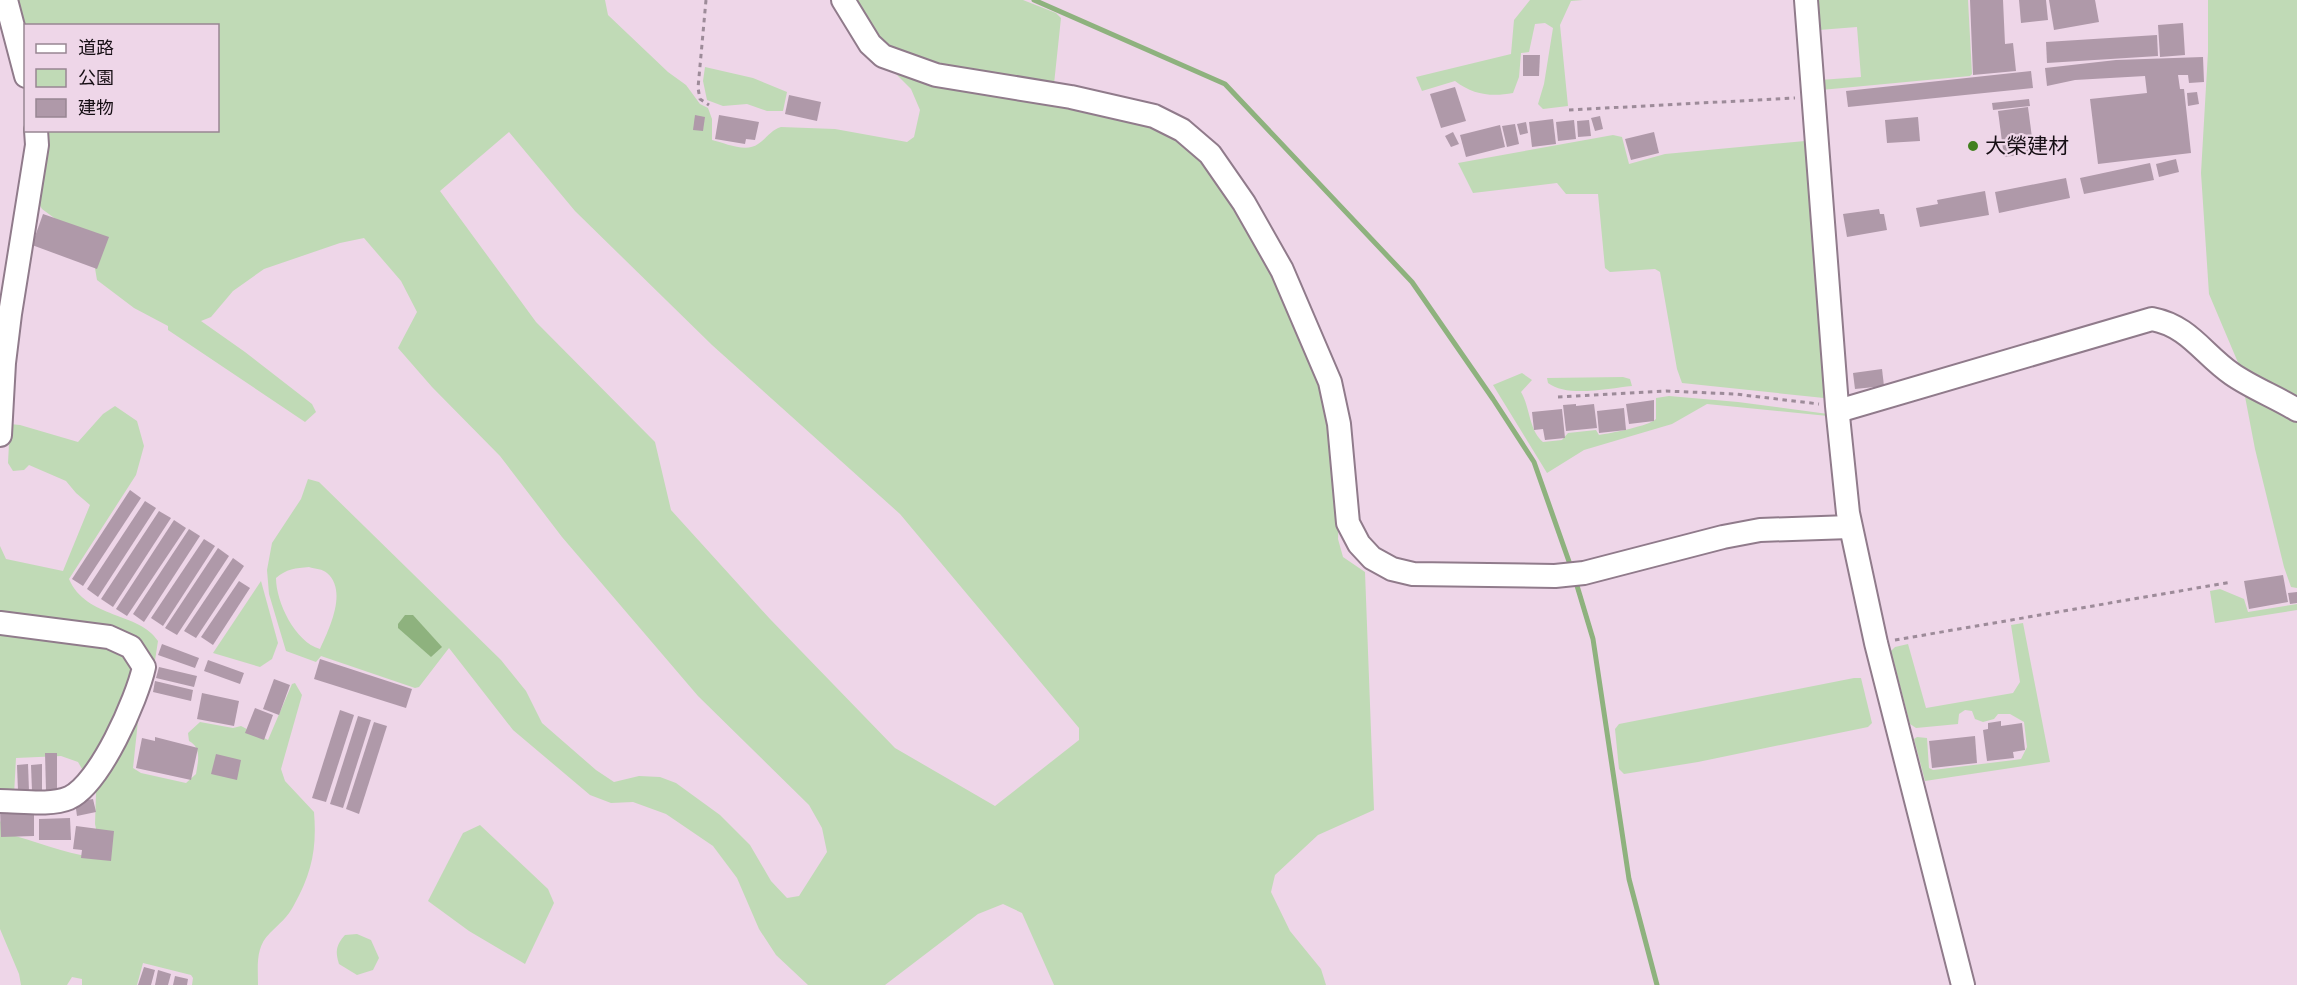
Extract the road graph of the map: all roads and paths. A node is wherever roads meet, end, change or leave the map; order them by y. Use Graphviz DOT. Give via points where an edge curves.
graph roads {
  1 [pos="6,0"];
  2 [pos="706,0"];
  3 [pos="843,0"];
  4 [pos="1806,0"];
  5 [pos="24,68"];
  6 [pos="1812,97"];
  7 [pos="709,105"];
  8 [pos="1569,110"];
  9 [pos="36,132"];
  10 [pos="5,313"];
  11 [pos="1558,397"];
  12 [pos="1838,409"];
  13 [pos="2297,410"];
  14 [pos="0,435"];
  15 [pos="1850,527"];
  16 [pos="2232,582"];
  17 [pos="0,623"];
  18 [pos="1876,643"];
  19 [pos="0,801"];
  20 [pos="1963,985"];
  1 -- 5 [label="street"];
  2 -- 7 [label="path" via="698,88 700,99"];
  3 -- 15 [label="street" via="870,44 883,56 936,75 1154,116 1182,130 1209,154 1244,203 1281,270 1330,381 1339,424 1348,523 1372,558 1392,569 1413,574 1555,576 1584,573 1760,530"];
  4 -- 6 [label="street"];
  6 -- 8 [label="path"];
  6 -- 12 [label="street"];
  9 -- 10 [label="street" via="37,145"];
  10 -- 14 [label="street"];
  11 -- 12 [label="path" via="1666,391 1735,394"];
  12 -- 13 [label="street" via="2152,319 2181,329 2231,374"];
  12 -- 15 [label="street"];
  15 -- 18 [label="street"];
  16 -- 18 [label="path"];
  17 -- 19 [label="street" via="109,637 131,647 144,667 141,684 114,743 78,792 68,799"];
  18 -- 20 [label="street"];
}
